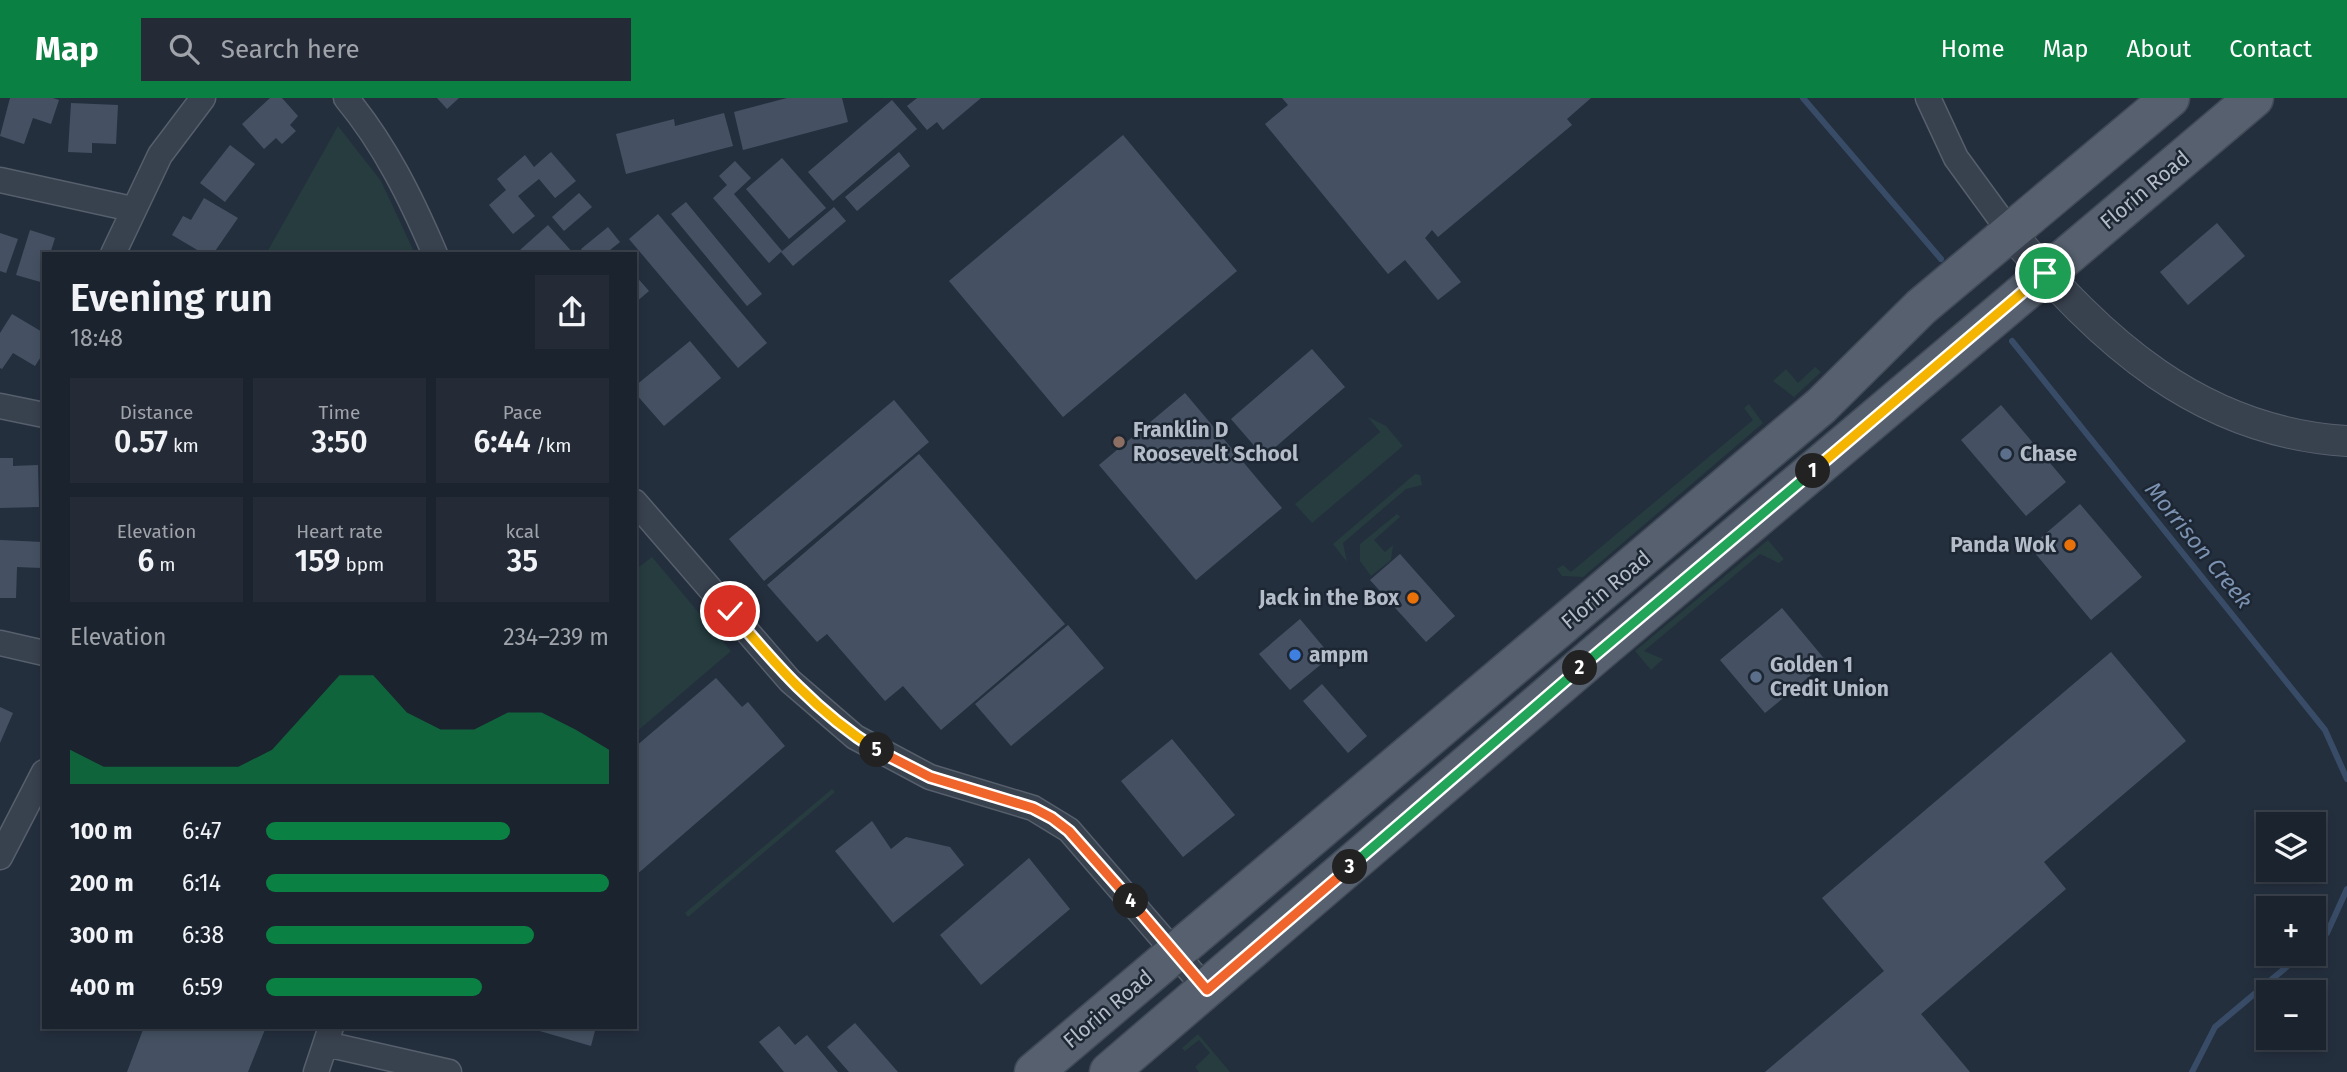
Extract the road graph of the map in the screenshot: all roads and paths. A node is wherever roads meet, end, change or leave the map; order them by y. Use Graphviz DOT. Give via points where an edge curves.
graph roads {
  1 [pos="203,98"];
  2 [pos="346,98"];
  3 [pos="1928,98"];
  4 [pos="2170,98"];
  5 [pos="2255,98"];
  6 [pos="0,180"];
  7 [pos="132,209"];
  8 [pos="2010,232"];
  9 [pos="114,252"];
  10 [pos="434,252"];
  11 [pos="2045,273"];
  12 [pos="0,406"];
  13 [pos="42,415"];
  14 [pos="2347,441"];
  15 [pos="637,504"];
  16 [pos="0,643"];
  17 [pos="42,653"];
  18 [pos="42,776"];
  19 [pos="0,857"];
  20 [pos="1175,951"];
  21 [pos="1207,990"];
  22 [pos="329,1035"];
  23 [pos="316,1072"];
  24 [pos="449,1072"];
  25 [pos="1034,1072"];
  26 [pos="1109,1072"];
  1 -- 7 [label="street" via="160,155"];
  2 -- 10 [label="street" via="409,193"];
  3 -- 8 [label="street" via="1956,158"];
  4 -- 8 [label="main road, Florin Road"];
  5 -- 11 [label="main road, Florin Road"];
  6 -- 7 [label="street"];
  7 -- 9 [label="street"];
  8 -- 11 [label="street"];
  8 -- 20 [label="main road, Florin Road" via="1921,307 1821,406"];
  11 -- 14 [label="street" via="2095,325 2183,392 2253,425 2302,437"];
  11 -- 21 [label="main road, Florin Road"];
  12 -- 13 [label="street"];
  15 -- 20 [label="street" via="790,681 821,710 864,742 930,777 1052,818 1069,831"];
  16 -- 17 [label="street"];
  18 -- 19 [label="street"];
  20 -- 21 [label="street"];
  20 -- 25 [label="main road, Florin Road"];
  21 -- 26 [label="main road, Florin Road"];
  22 -- 23 [label="street"];
  22 -- 24 [label="street"];
}
